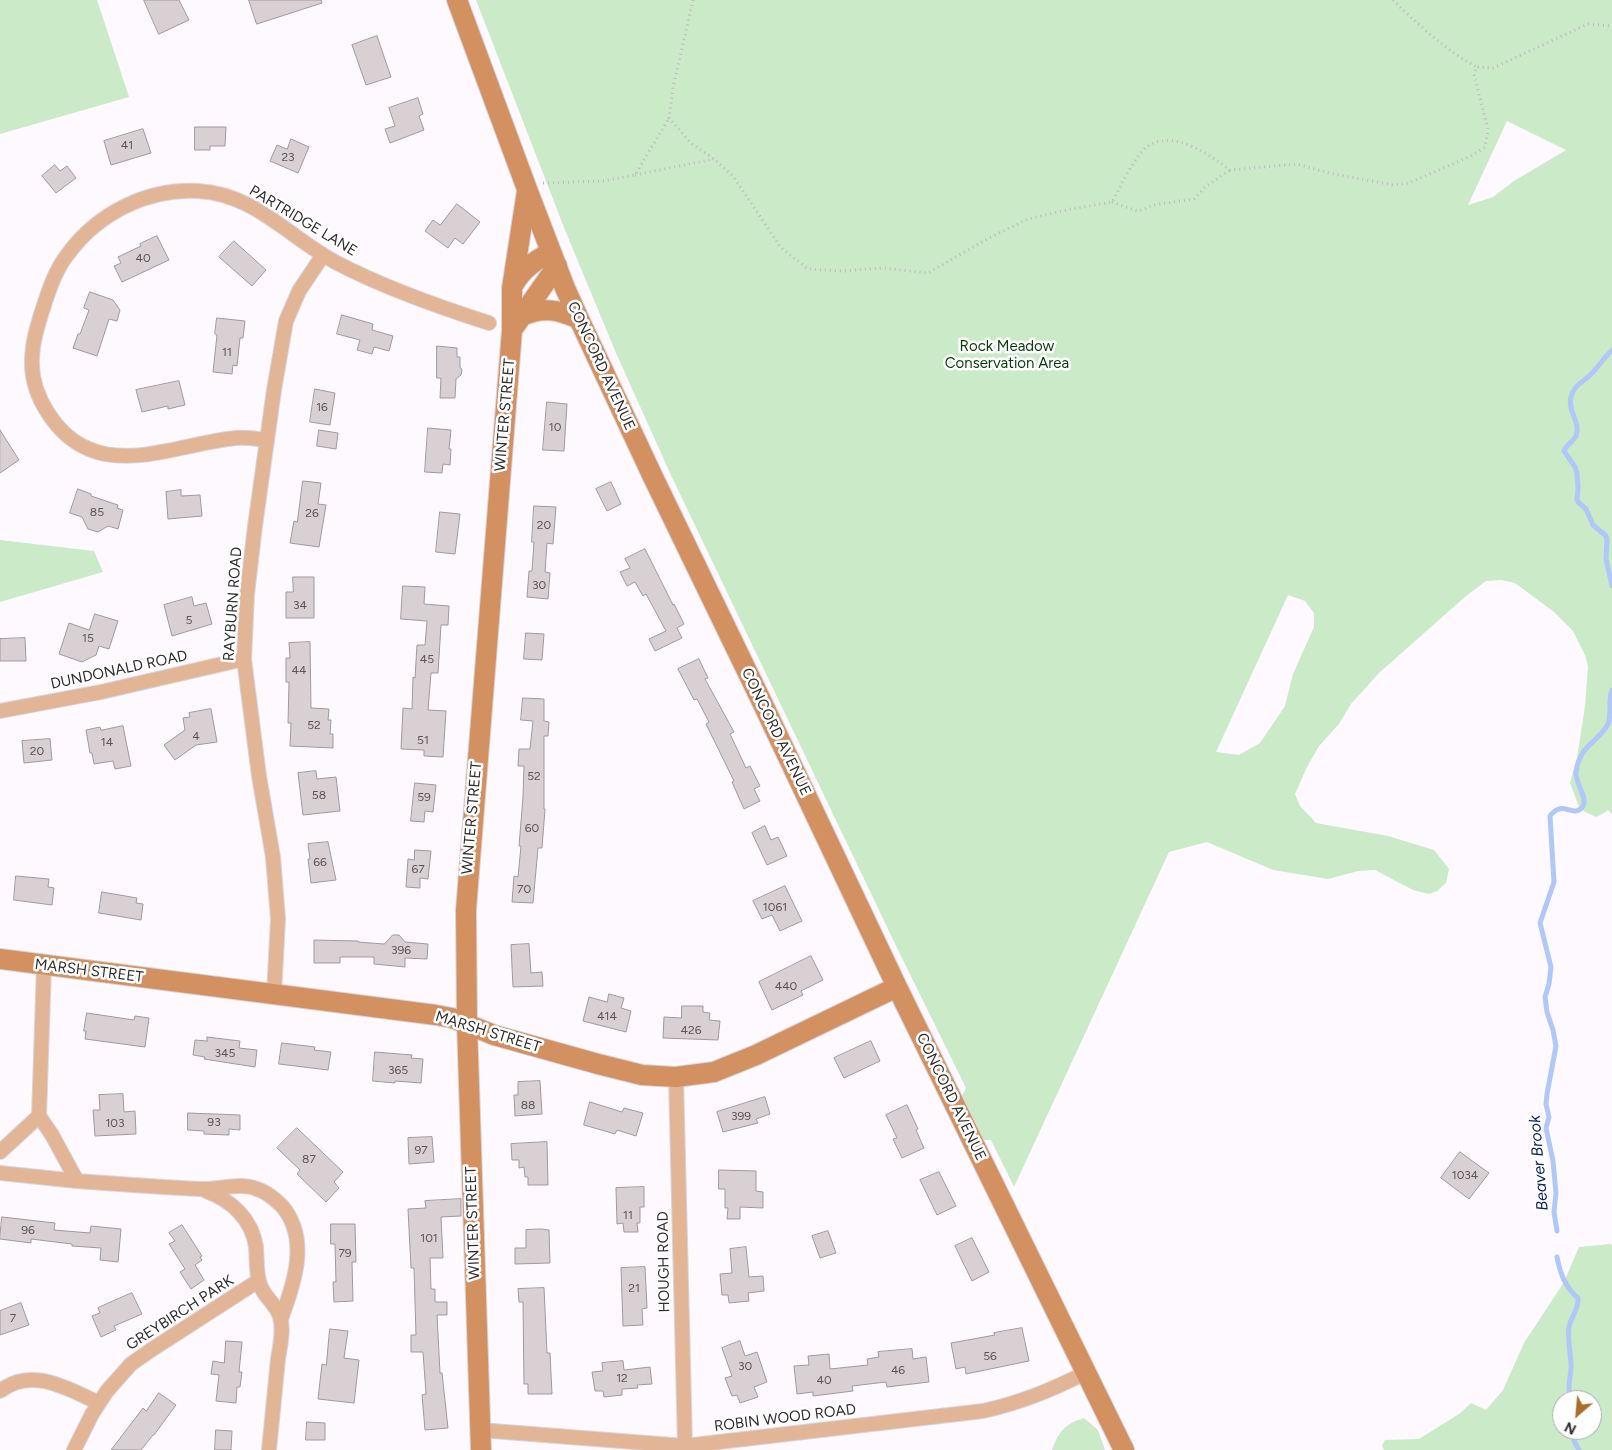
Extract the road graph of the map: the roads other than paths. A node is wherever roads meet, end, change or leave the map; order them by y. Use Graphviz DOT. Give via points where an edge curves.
graph roads {
  1 [pos="457,0"];
  2 [pos="535,186"];
  3 [pos="322,255"];
  4 [pos="554,259"];
  5 [pos="512,288"];
  6 [pos="579,319"];
  7 [pos="489,323"];
  8 [pos="517,323"];
  9 [pos="267,440"];
  10 [pos="244,659"];
  11 [pos="0,711"];
  12 [pos="0,959"];
  13 [pos="44,966"];
  14 [pos="897,987"];
  15 [pos="274,994"];
  16 [pos="467,1024"];
  17 [pos="676,1077"];
  18 [pos="39,1116"];
  19 [pos="0,1152"];
  20 [pos="0,1173"];
  21 [pos="78,1181"];
  22 [pos="202,1189"];
  23 [pos="258,1281"];
  24 [pos="280,1319"];
  25 [pos="1085,1373"];
  26 [pos="0,1390"];
  27 [pos="99,1402"];
  28 [pos="480,1430"];
  29 [pos="685,1446"];
  30 [pos="74,1450"];
  31 [pos="269,1450"];
  32 [pos="481,1450"];
  33 [pos="1124,1450"];
  1 -- 2 [label="main road, CONCORD AVENUE"];
  2 -- 4 [label="main road, CONCORD AVENUE"];
  2 -- 5 [label="main road, WINTER STREET"];
  3 -- 7 [label="street, PARTRIDGE LANE" via="396,289"];
  3 -- 9 [label="street, RAYBURN ROAD" via="299,291 286,321"];
  3 -- 9 [label="street, PARTRIDGE LANE" via="265,214 235,198 199,191 151,196 126,205 102,220 69,252 58,268 38,322 33,347 33,377 49,415 77,444 100,453 128,456 239,438"];
  4 -- 5 [label="main road" via="532,263"];
  4 -- 6 [label="main road, CONCORD AVENUE"];
  4 -- 8 [label="main road"];
  5 -- 8 [label="main road, WINTER STREET"];
  6 -- 8 [label="main road" via="546,310 533,311"];
  6 -- 14 [label="main road, CONCORD AVENUE"];
  8 -- 16 [label="main road, WINTER STREET" via="467,880"];
  9 -- 10 [label="street, RAYBURN ROAD" via="248,584"];
  10 -- 11 [label="street, DUNDONALD ROAD"];
  10 -- 15 [label="street, RAYBURN ROAD" via="273,857 278,918"];
  12 -- 13 [label="main road, MARSH STREET"];
  13 -- 15 [label="main road, MARSH STREET"];
  13 -- 18 [label="street"];
  14 -- 17 [label="main road, MARSH STREET" via="756,1055 714,1072"];
  14 -- 25 [label="main road, CONCORD AVENUE"];
  15 -- 16 [label="main road, MARSH STREET" via="436,1015"];
  16 -- 17 [label="main road, MARSH STREET" via="494,1035 598,1064 642,1075"];
  16 -- 28 [label="main road, WINTER STREET"];
  17 -- 29 [label="street, HOUGH ROAD"];
  18 -- 19 [label="street"];
  18 -- 21 [label="street"];
  20 -- 21 [label="street"];
  21 -- 22 [label="street"];
  22 -- 23 [label="street" via="230,1203 254,1234"];
  22 -- 24 [label="street" via="257,1188 286,1211 298,1250 293,1281"];
  23 -- 24 [label="street"];
  23 -- 27 [label="street, GREYBIRCH PARK" via="131,1364"];
  24 -- 31 [label="street"];
  25 -- 29 [label="street, ROBIN WOOD ROAD" via="1025,1400 983,1411"];
  25 -- 33 [label="main road, CONCORD AVENUE"];
  26 -- 27 [label="street" via="19,1381 36,1379"];
  27 -- 30 [label="street, GREYBIRCH PARK"];
  28 -- 29 [label="street, ROBIN WOOD ROAD"];
  28 -- 32 [label="main road, WINTER STREET"];
}
